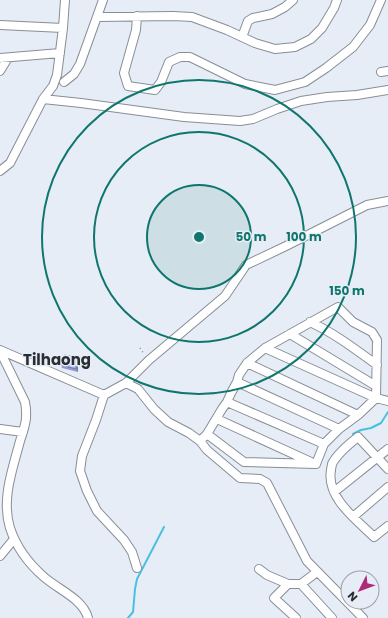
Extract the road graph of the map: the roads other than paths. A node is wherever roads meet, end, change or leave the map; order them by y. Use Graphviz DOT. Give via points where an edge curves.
graph roads {
  1 [pos="65,0"];
  2 [pos="103,0"];
  3 [pos="294,0"];
  4 [pos="337,0"];
  5 [pos="381,0"];
  6 [pos="137,16"];
  7 [pos="97,17"];
  8 [pos="0,25"];
  9 [pos="63,28"];
  10 [pos="242,37"];
  11 [pos="60,54"];
  12 [pos="4,58"];
  13 [pos="0,71"];
  14 [pos="64,82"];
  15 [pos="388,90"];
  16 [pos="43,100"];
  17 [pos="0,172"];
  18 [pos="388,201"];
  19 [pos="310,322"];
  20 [pos="290,334"];
  21 [pos="265,348"];
  22 [pos="0,350"];
  23 [pos="247,363"];
  24 [pos="377,365"];
  25 [pos="237,382"];
  26 [pos="126,383"];
  27 [pos="376,386"];
  28 [pos="104,395"];
  29 [pos="376,398"];
  30 [pos="387,401"];
  31 [pos="227,402"];
  32 [pos="358,415"];
  33 [pos="217,419"];
  34 [pos="0,429"];
  35 [pos="339,429"];
  36 [pos="23,432"];
  37 [pos="207,434"];
  38 [pos="200,441"];
  39 [pos="324,444"];
  40 [pos="388,449"];
  41 [pos="378,457"];
  42 [pos="316,464"];
  43 [pos="388,468"];
  44 [pos="388,487"];
  45 [pos="334,492"];
  46 [pos="353,517"];
  47 [pos="388,526"];
  48 [pos="14,539"];
  49 [pos="0,556"];
  50 [pos="137,568"];
  51 [pos="259,569"];
  52 [pos="317,572"];
  53 [pos="288,584"];
  54 [pos="301,584"];
  55 [pos="88,618"];
  56 [pos="296,618"];
  57 [pos="332,618"];
  58 [pos="363,618"];
  1 -- 9 [label="street"];
  2 -- 7 [label="street"];
  3 -- 10 [label="street" via="272,14 248,21"];
  4 -- 10 [label="street" via="322,28 311,39 294,47 275,49"];
  5 -- 6 [label="street" via="370,25 353,46 306,82 275,90 245,84 190,57 180,57 169,62 155,90 128,86 124,73 136,30"];
  6 -- 7 [label="street"];
  6 -- 10 [label="street" via="192,17"];
  7 -- 14 [label="street" via="80,64 74,74"];
  8 -- 9 [label="street"];
  9 -- 11 [label="street"];
  11 -- 12 [label="street"];
  11 -- 16 [label="street" via="58,75"];
  12 -- 13 [label="street"];
  15 -- 16 [label="street" via="357,96 301,101 253,119 240,121"];
  16 -- 17 [label="street" via="10,163"];
  18 -- 26 [label="street" via="367,205 246,265 225,296 148,360"];
  19 -- 20 [label="street"];
  19 -- 24 [label="street" via="341,339"];
  19 -- 24 [label="street" via="338,307 353,322 372,332 378,340"];
  20 -- 21 [label="street"];
  20 -- 27 [label="street"];
  21 -- 23 [label="street"];
  21 -- 29 [label="street"];
  22 -- 28 [label="street"];
  22 -- 36 [label="street" via="25,402 27,418"];
  23 -- 25 [label="street"];
  23 -- 32 [label="street"];
  24 -- 27 [label="street"];
  25 -- 31 [label="street"];
  25 -- 35 [label="street"];
  26 -- 28 [label="street"];
  26 -- 38 [label="street" via="138,389 168,422"];
  27 -- 29 [label="street"];
  28 -- 50 [label="street" via="82,456 80,470 97,511 124,540 132,552"];
  29 -- 30 [label="street"];
  29 -- 32 [label="street"];
  31 -- 33 [label="street"];
  31 -- 39 [label="street"];
  32 -- 35 [label="street"];
  33 -- 37 [label="street"];
  33 -- 42 [label="street"];
  34 -- 36 [label="street"];
  35 -- 39 [label="street"];
  36 -- 48 [label="street" via="10,480 6,510"];
  37 -- 38 [label="street"];
  37 -- 42 [label="street" via="244,462"];
  38 -- 52 [label="street" via="206,450 240,478 260,479 267,483 307,561"];
  39 -- 42 [label="street"];
  40 -- 41 [label="street"];
  41 -- 43 [label="street"];
  41 -- 45 [label="street"];
  41 -- 45 [label="street" via="358,437 342,450 332,464 329,477"];
  44 -- 46 [label="street"];
  45 -- 46 [label="street" via="340,504"];
  46 -- 47 [label="street" via="374,537"];
  48 -- 49 [label="street"];
  48 -- 55 [label="street" via="23,554 44,578 77,601 84,608"];
  51 -- 53 [label="street" via="266,575"];
  52 -- 54 [label="street"];
  52 -- 58 [label="street"];
  53 -- 54 [label="street"];
  53 -- 56 [label="street" via="274,598"];
  54 -- 57 [label="street"];
}
